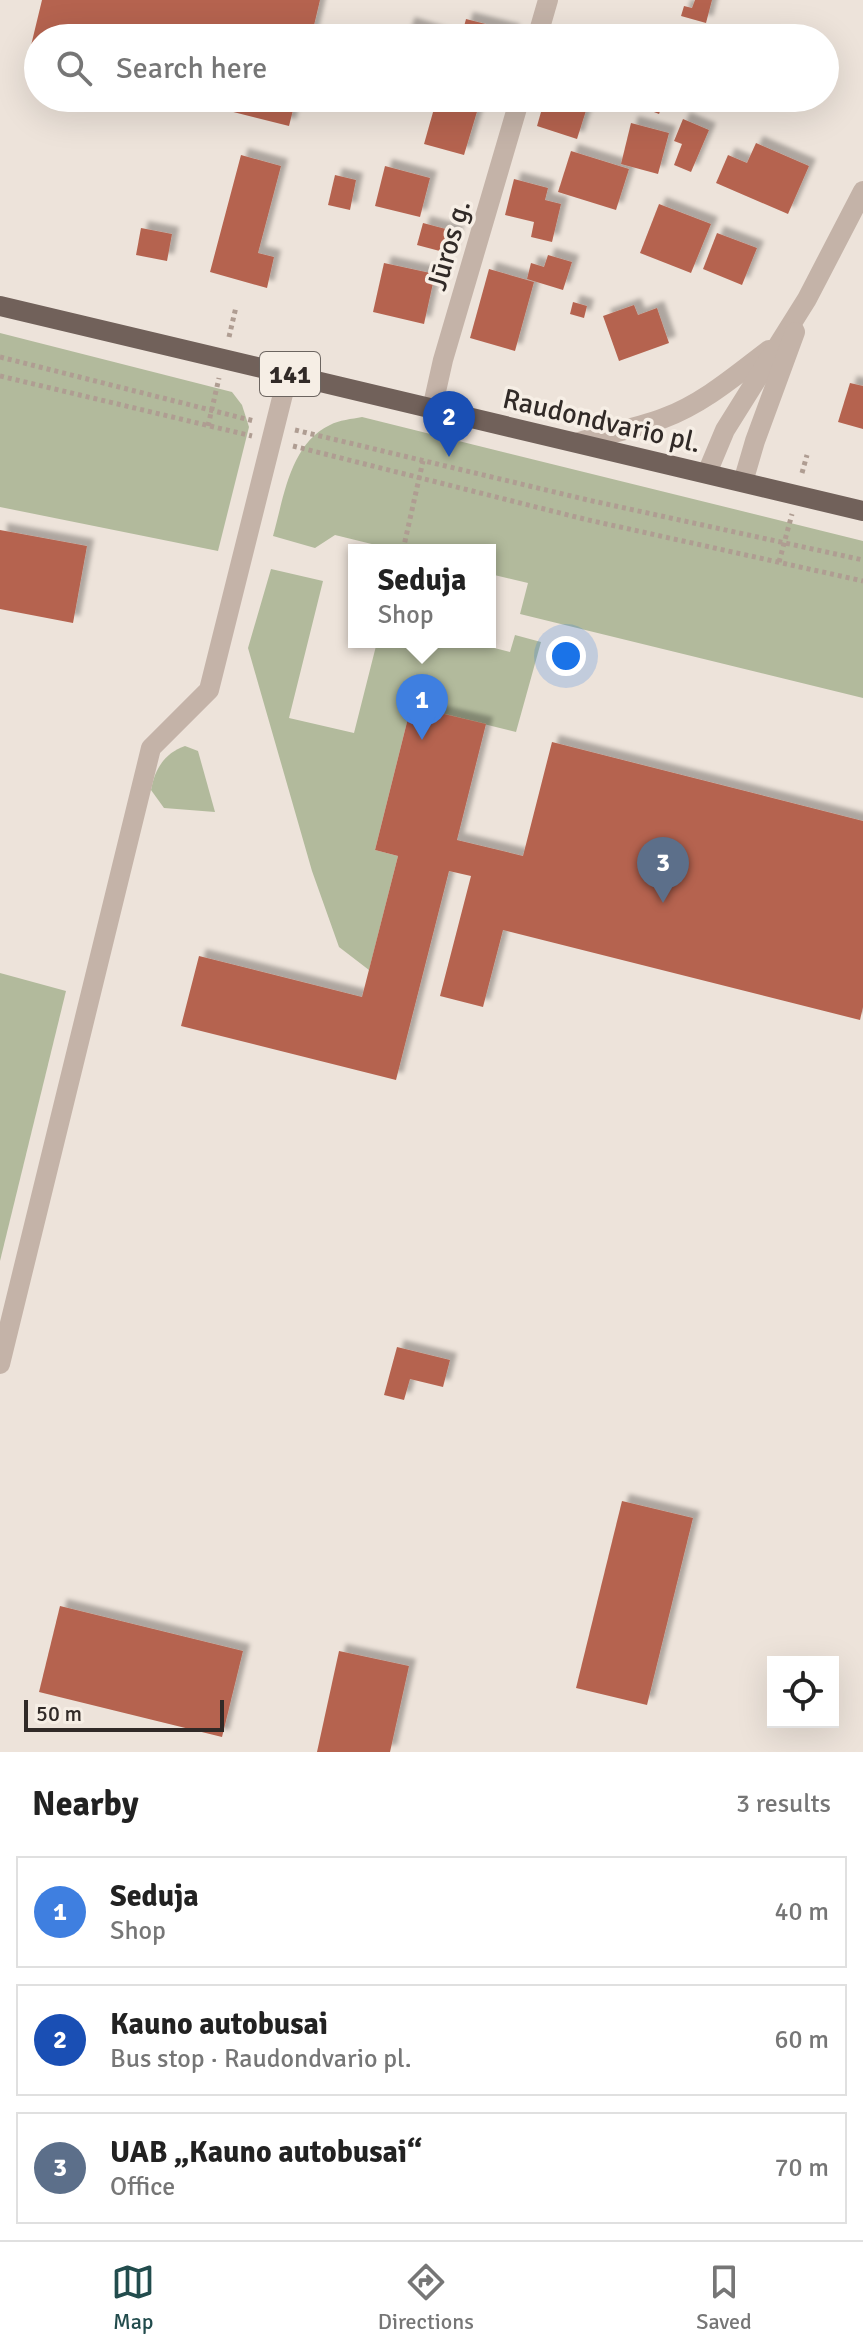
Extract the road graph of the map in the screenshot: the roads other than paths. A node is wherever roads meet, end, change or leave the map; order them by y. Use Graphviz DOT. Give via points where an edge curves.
graph roads {
  1 [pos="548,0"];
  2 [pos="541,24"];
  3 [pos="516,112"];
  4 [pos="863,191"];
  5 [pos="807,299"];
  6 [pos="0,306"];
  7 [pos="779,342"];
  8 [pos="288,374"];
  9 [pos="432,409"];
  10 [pos="579,442"];
  11 [pos="707,473"];
  12 [pos="743,482"];
  13 [pos="863,511"];
  14 [pos="0,1364"];
  1 -- 2 [label="street"];
  3 -- 9 [label="street, Jūros g."];
  4 -- 5 [label="street"];
  5 -- 7 [label="street"];
  5 -- 12 [label="street"];
  6 -- 8 [label="main road, Raudondvario pl. / 141"];
  7 -- 10 [label="street" via="687,408"];
  7 -- 11 [label="street" via="725,430"];
  8 -- 9 [label="main road, Raudondvario pl. / 141"];
  8 -- 14 [label="street" via="209,690 151,748"];
  9 -- 10 [label="main road, Raudondvario pl. / 141"];
  10 -- 11 [label="main road, Raudondvario pl. / 141"];
  11 -- 12 [label="main road, Raudondvario pl. / 141"];
  12 -- 13 [label="main road, Raudondvario pl. / 141"];
}
